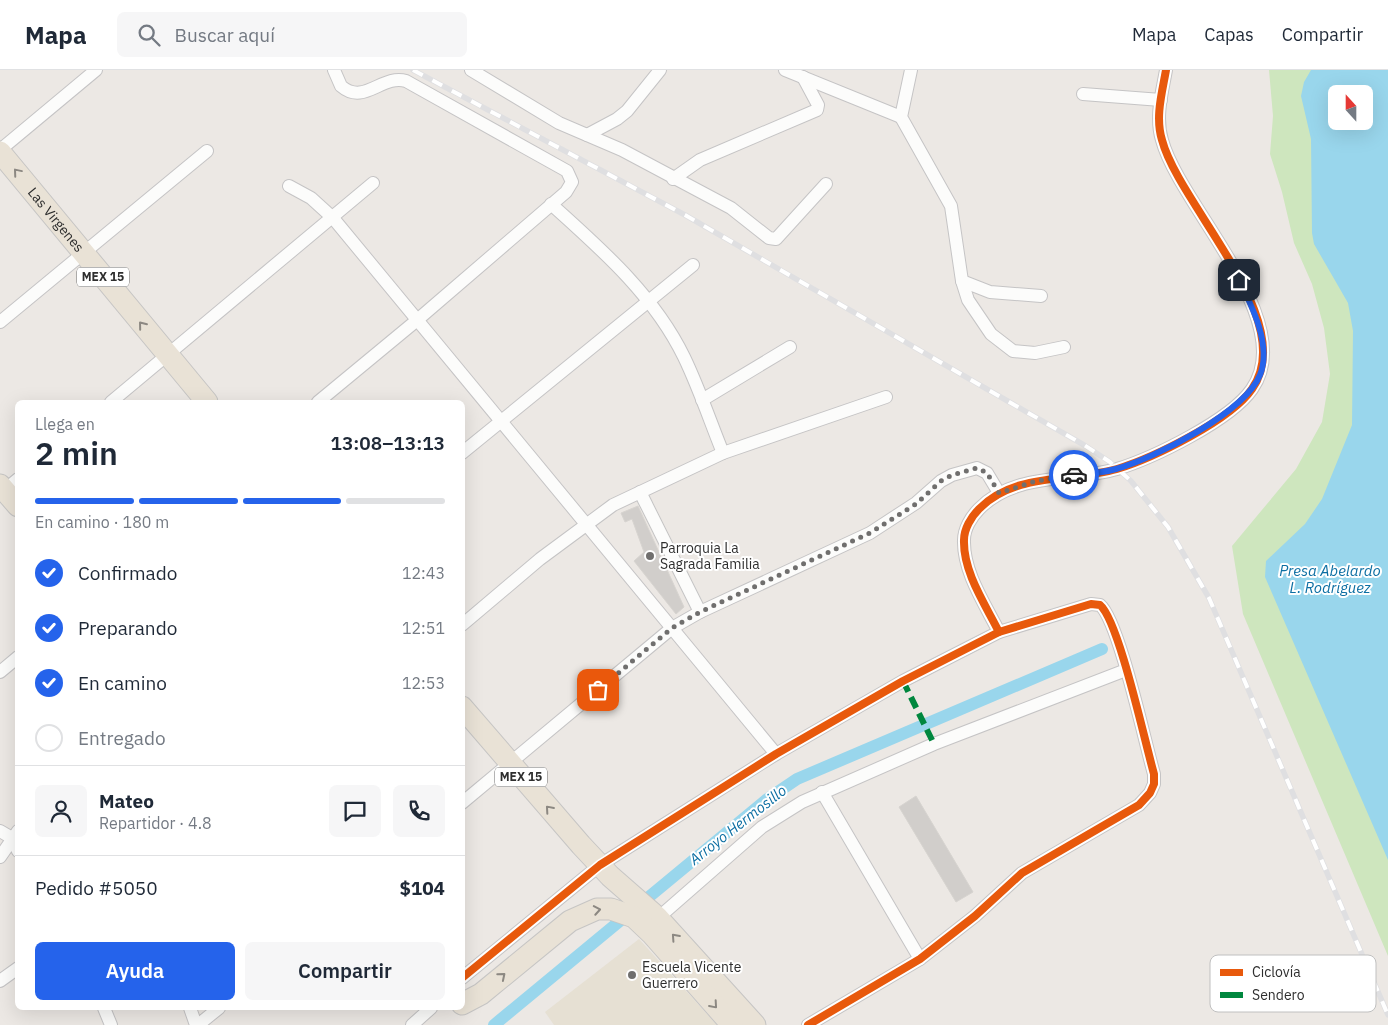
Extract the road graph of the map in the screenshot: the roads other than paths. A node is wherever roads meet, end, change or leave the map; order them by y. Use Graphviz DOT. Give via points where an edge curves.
graph roads {
  1 [pos="96,70"];
  2 [pos="334,70"];
  3 [pos="471,70"];
  4 [pos="660,70"];
  5 [pos="785,70"];
  6 [pos="911,70"];
  7 [pos="1166,70"];
  8 [pos="803,77"];
  9 [pos="1083,94"];
  10 [pos="1161,100"];
  11 [pos="901,117"];
  12 [pos="587,134"];
  13 [pos="0,151"];
  14 [pos="207,151"];
  15 [pos="673,180"];
  16 [pos="373,183"];
  17 [pos="826,184"];
  18 [pos="289,186"];
  19 [pos="551,204"];
  20 [pos="333,218"];
  21 [pos="83,253"];
  22 [pos="693,265"];
  23 [pos="962,281"];
  24 [pos="1042,296"];
  25 [pos="648,301"];
  26 [pos="416,321"];
  27 [pos="0,322"];
  28 [pos="1064,346"];
  29 [pos="790,347"];
  30 [pos="168,356"];
  31 [pos="886,397"];
  32 [pos="113,400"];
  33 [pos="204,400"];
  34 [pos="320,400"];
  35 [pos="702,400"];
  36 [pos="500,421"];
  37 [pos="465,450"];
  38 [pos="723,453"];
  39 [pos="5,487"];
  40 [pos="640,492"];
  41 [pos="999,493"];
  42 [pos="15,502"];
  43 [pos="585,525"];
  44 [pos="700,612"];
  45 [pos="465,622"];
  46 [pos="672,628"];
  47 [pos="998,632"];
  48 [pos="15,660"];
  49 [pos="1126,670"];
  50 [pos="0,672"];
  51 [pos="465,711"];
  52 [pos="776,754"];
  53 [pos="510,764"];
  54 [pos="822,792"];
  55 [pos="465,801"];
  56 [pos="0,831"];
  57 [pos="15,834"];
  58 [pos="0,857"];
  59 [pos="600,865"];
  60 [pos="631,905"];
  61 [pos="658,918"];
  62 [pos="920,959"];
  63 [pos="15,970"];
  64 [pos="465,976"];
  65 [pos="0,981"];
  66 [pos="465,1002"];
  67 [pos="105,1010"];
  68 [pos="191,1010"];
  69 [pos="216,1010"];
  70 [pos="429,1010"];
  71 [pos="111,1025"];
  72 [pos="197,1025"];
  73 [pos="412,1025"];
  74 [pos="732,1025"];
  75 [pos="755,1025"];
  76 [pos="808,1025"];
  1 -- 13 [label="street"];
  2 -- 19 [label="street" via="341,86 354,93 364,93 396,80 406,81 566,171 571,176 570,187"];
  3 -- 12 [label="street" via="534,110"];
  4 -- 12 [label="street" via="627,111"];
  5 -- 8 [label="street"];
  6 -- 11 [label="street"];
  7 -- 10 [label="street"];
  8 -- 11 [label="street"];
  8 -- 15 [label="street" via="818,105 817,110 700,160"];
  9 -- 10 [label="street"];
  10 -- 41 [label="street" via="1159,129 1162,143 1224,247 1256,318 1262,341 1261,374 1251,390 1230,410 1200,430 1131,464 1102,472 1036,481"];
  11 -- 23 [label="street" via="951,206"];
  12 -- 15 [label="street"];
  21 -- 13 [label="highway, Las Virgenes / MEX 15, one-way"];
  14 -- 21 [label="street"];
  15 -- 17 [label="street" via="731,208 769,238 776,238"];
  16 -- 20 [label="street"];
  18 -- 20 [label="street" via="311,198"];
  19 -- 25 [label="street" via="613,260"];
  19 -- 26 [label="street"];
  20 -- 26 [label="street"];
  20 -- 30 [label="street"];
  21 -- 27 [label="street"];
  30 -- 21 [label="highway, Las Virgenes / MEX 15, one-way"];
  22 -- 25 [label="street"];
  23 -- 24 [label="street" via="990,292"];
  23 -- 28 [label="street" via="968,300 992,334 1013,351 1035,353"];
  25 -- 35 [label="street" via="684,357"];
  25 -- 36 [label="street"];
  26 -- 34 [label="street"];
  26 -- 36 [label="street"];
  29 -- 35 [label="street"];
  30 -- 32 [label="street"];
  30 -- 33 [label="highway, Las Virgenes / MEX 15"];
  31 -- 38 [label="street"];
  35 -- 38 [label="street"];
  36 -- 37 [label="street"];
  36 -- 43 [label="street"];
  38 -- 40 [label="street"];
  39 -- 42 [label="highway"];
  40 -- 43 [label="street" via="613,505"];
  40 -- 44 [label="street"];
  41 -- 44 [label="street" via="987,473 977,468 952,475 916,504 870,533"];
  41 -- 47 [label="street" via="975,513 964,538 969,570"];
  43 -- 45 [label="street"];
  43 -- 46 [label="street"];
  44 -- 46 [label="street"];
  46 -- 52 [label="street"];
  46 -- 53 [label="street"];
  47 -- 49 [label="street" via="1091,604 1100,605 1107,613"];
  47 -- 52 [label="street"];
  48 -- 50 [label="street"];
  49 -- 54 [label="street" via="934,744"];
  49 -- 62 [label="street" via="1154,774 1150,792 1130,811 1022,873 975,916"];
  51 -- 53 [label="highway, MEX 15"];
  52 -- 59 [label="street"];
  53 -- 55 [label="street"];
  59 -- 53 [label="highway, MEX 15, one-way"];
  54 -- 61 [label="street" via="762,827"];
  54 -- 62 [label="street"];
  56 -- 57 [label="street"];
  57 -- 58 [label="street"];
  59 -- 60 [label="highway, MEX 15"];
  59 -- 64 [label="street"];
  60 -- 61 [label="highway, MEX 15"];
  66 -- 60 [label="highway, one-way" via="481,994 570,921 597,909"];
  60 -- 74 [label="highway, MEX 15, one-way" via="652,934"];
  75 -- 61 [label="highway, MEX 15, one-way"];
  62 -- 76 [label="street"];
  63 -- 65 [label="street"];
  67 -- 71 [label="street"];
  68 -- 72 [label="street"];
  69 -- 72 [label="street"];
  70 -- 73 [label="street"];
}
